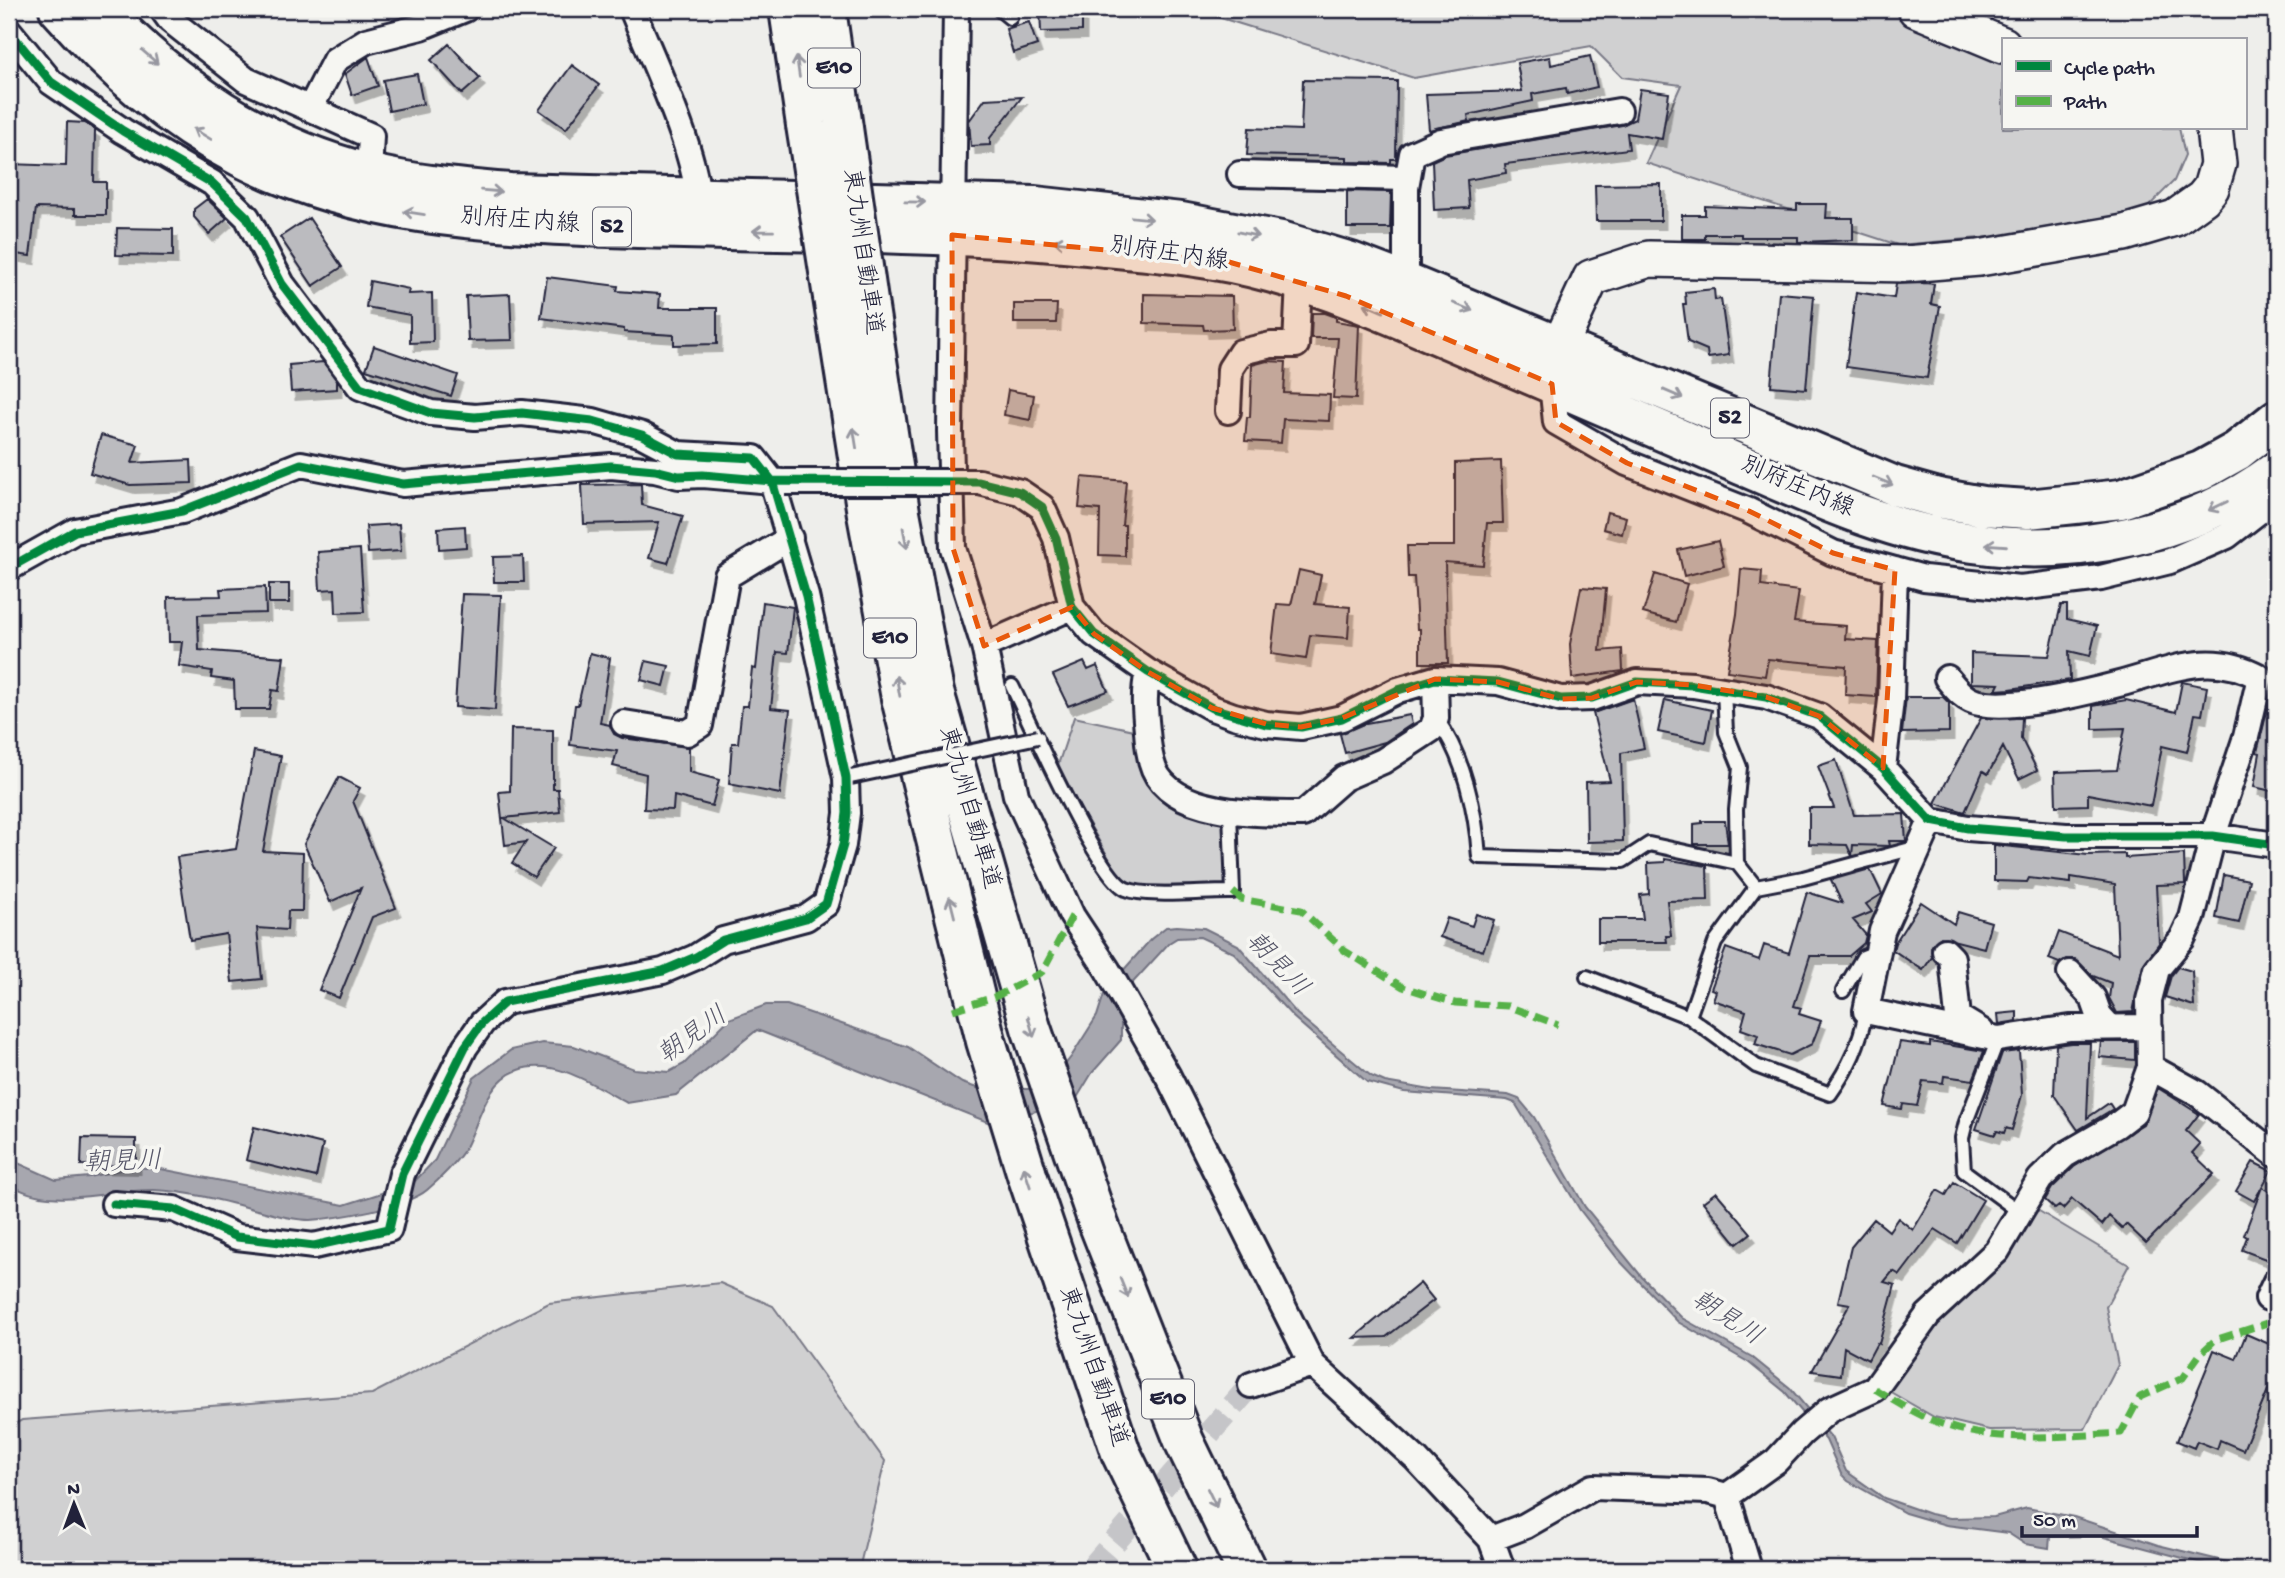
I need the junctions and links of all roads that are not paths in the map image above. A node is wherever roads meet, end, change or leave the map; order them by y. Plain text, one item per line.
1 (59, 9) edge
2 (102, 9) edge
3 (162, 9) edge
4 (465, 9) edge
5 (632, 9) edge
6 (789, 9) edge
7 (826, 9) edge
8 (956, 9) edge
9 (999, 9) edge
10 (1916, 9) edge
11 (1010, 18) dead end
12 (9, 31) edge
13 (2002, 45) edge
14 (311, 107) junction
15 (1619, 111) dead end
16 (2214, 130) edge
17 (369, 174) junction
18 (1240, 174) dead end
19 (1408, 178) junction
20 (697, 214) junction
21 (952, 219) junction
22 (1300, 282) junction
23 (1406, 283) junction
24 (850, 299) junction
25 (1559, 347) junction
26 (1552, 384) junction
27 (1228, 411) dead end
28 (2276, 420) edge
29 (2276, 471) edge
30 (779, 482) junction
31 (2276, 498) edge
32 (790, 538) junction
33 (9, 568) edge
34 (1895, 570) junction
35 (1072, 607) junction
36 (984, 646) junction
37 (1149, 672) junction
38 (1947, 678) dead end
39 (1434, 679) junction
40 (1012, 686) dead end
41 (1724, 690) junction
42 (1436, 718) junction
43 (624, 723) dead end
44 (1038, 737) junction
45 (1883, 768) junction
46 (846, 778) junction
47 (1230, 812) junction
48 (1931, 821) junction
49 (2213, 836) junction
50 (2276, 845) edge
51 (1918, 846) junction
52 (1737, 863) junction
53 (1756, 887) junction
54 (1876, 951) junction
55 (1945, 951) dead end
56 (2070, 973) dead end
57 (1587, 977) dead end
58 (1843, 991) dead end
59 (1866, 1011) junction
60 (1689, 1017) junction
61 (2109, 1026) junction
62 (2150, 1027) junction
63 (1998, 1038) junction
64 (2150, 1067) junction
65 (2276, 1155) edge
66 (114, 1205) dead end
67 (2021, 1213) junction
68 (1312, 1364) junction
69 (1251, 1385) tunnel mouth
70 (1727, 1496) junction
71 (1491, 1539) junction
72 (1177, 1569) edge
73 (1246, 1569) edge
74 (1502, 1569) edge
75 (1749, 1569) edge

20 -> 1 main road, 別府庄内線 / 52
2 -> 17 main road, 別府庄内線 / 52
3 - 14 street
4 - 14 street
5 - 20 street
24 -> 6 main road, 東九州自動車道 / E10, bridge
7 - 24 main road, 東九州自動車道 / E10, bridge
8 - 21 street
9 - 11 lane
10 - 13 street
12 - 30 street
14 - 17 street
15 - 19 street
16 - 25 street
17 -> 20 main road, 別府庄内線 / 52
18 - 19 street
19 - 23 street
20 - 21 main road, 別府庄内線 / 52
22 -> 21 main road, 別府庄内線 / 52
21 -> 23 main road, 別府庄内線 / 52
21 - 36 street
26 -> 22 main road, 別府庄内線 / 52
22 - 27 street
23 -> 25 main road, 別府庄内線 / 52
72 -> 24 main road, 東九州自動車道 / E10
24 -> 73 main road, 東九州自動車道 / E10
25 - 26 street
25 -> 28 main road, 別府庄内線 / 52
29 -> 26 main road, 別府庄内線 / 52
26 - 34 street
30 - 32 street
30 - 33 street
30 - 35 street, bridge
31 - 34 street
32 - 43 street
32 - 46 street
34 - 45 street
35 - 36 street
35 - 37 street
36 - 68 street
37 - 39 street
37 - 47 street
38 - 49 street
39 - 41 street
39 - 42 street
40 - 44 lane
41 - 45 street
41 - 52 lane
42 - 47 street
42 - 52 lane
44 - 46 lane, bridge
44 - 47 lane
45 - 48 street
46 - 66 street
48 - 49 street
48 - 51 street
49 - 50 street
49 - 62 street
51 - 53 lane
51 - 54 street
52 - 53 lane
53 - 60 lane
54 - 58 lane
54 - 59 street
55 - 63 street
56 - 61 street
57 - 60 lane
59 - 60 lane
59 - 63 street
61 - 62 street
61 - 63 street
62 - 64 street
63 - 67 lane
64 - 65 street
64 - 67 street
67 - 70 street
68 - 69 street
68 - 71 street
70 - 71 street
70 - 75 street
71 - 74 street

